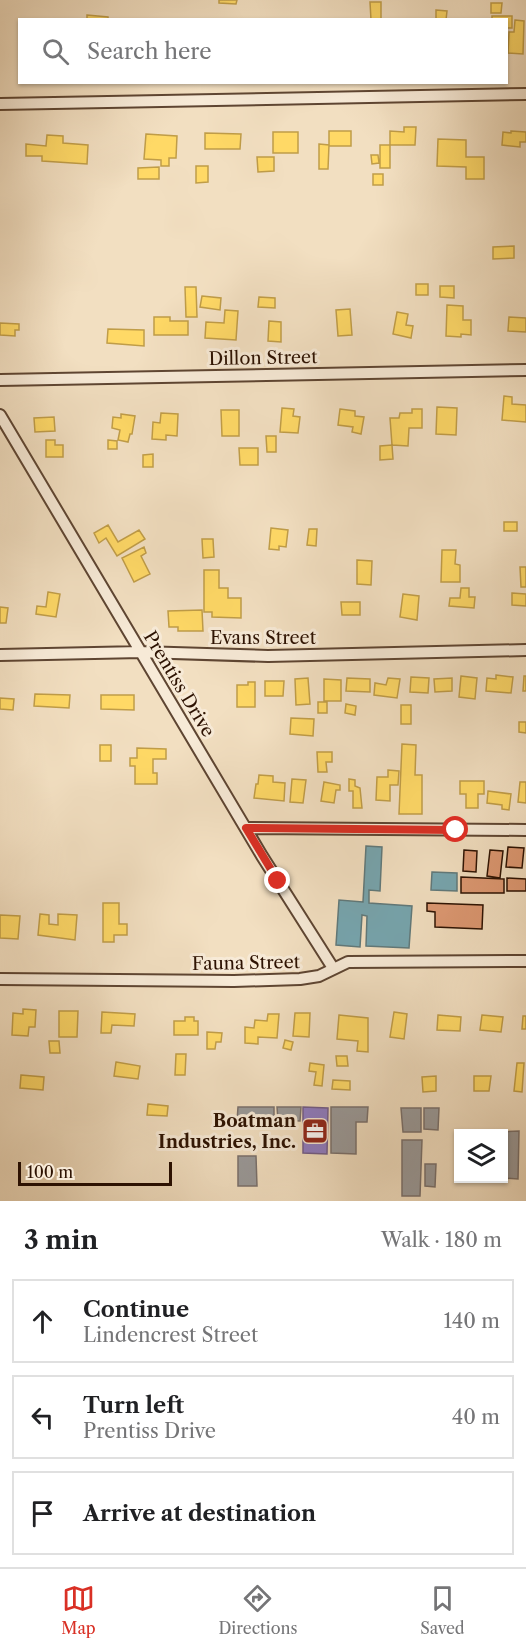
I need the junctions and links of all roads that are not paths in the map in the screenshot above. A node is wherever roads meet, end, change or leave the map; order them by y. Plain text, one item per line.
1 (526, 94) edge
2 (0, 104) edge
3 (526, 370) edge
4 (0, 380) edge
5 (0, 415) edge
6 (526, 650) edge
7 (141, 652) junction
8 (0, 655) edge
9 (246, 828) junction
10 (526, 830) edge
11 (526, 961) edge
12 (333, 968) junction
13 (0, 979) edge

1 - 2 street
3 - 4 street, Dillon Street
5 - 7 street, Prentiss Drive
6 - 7 street, Evans Street
7 - 8 street, Evans Street
7 - 9 street, Prentiss Drive
9 - 10 street
9 - 12 street, Prentiss Drive
11 - 12 street, Fauna Street
12 - 13 street, Fauna Street

